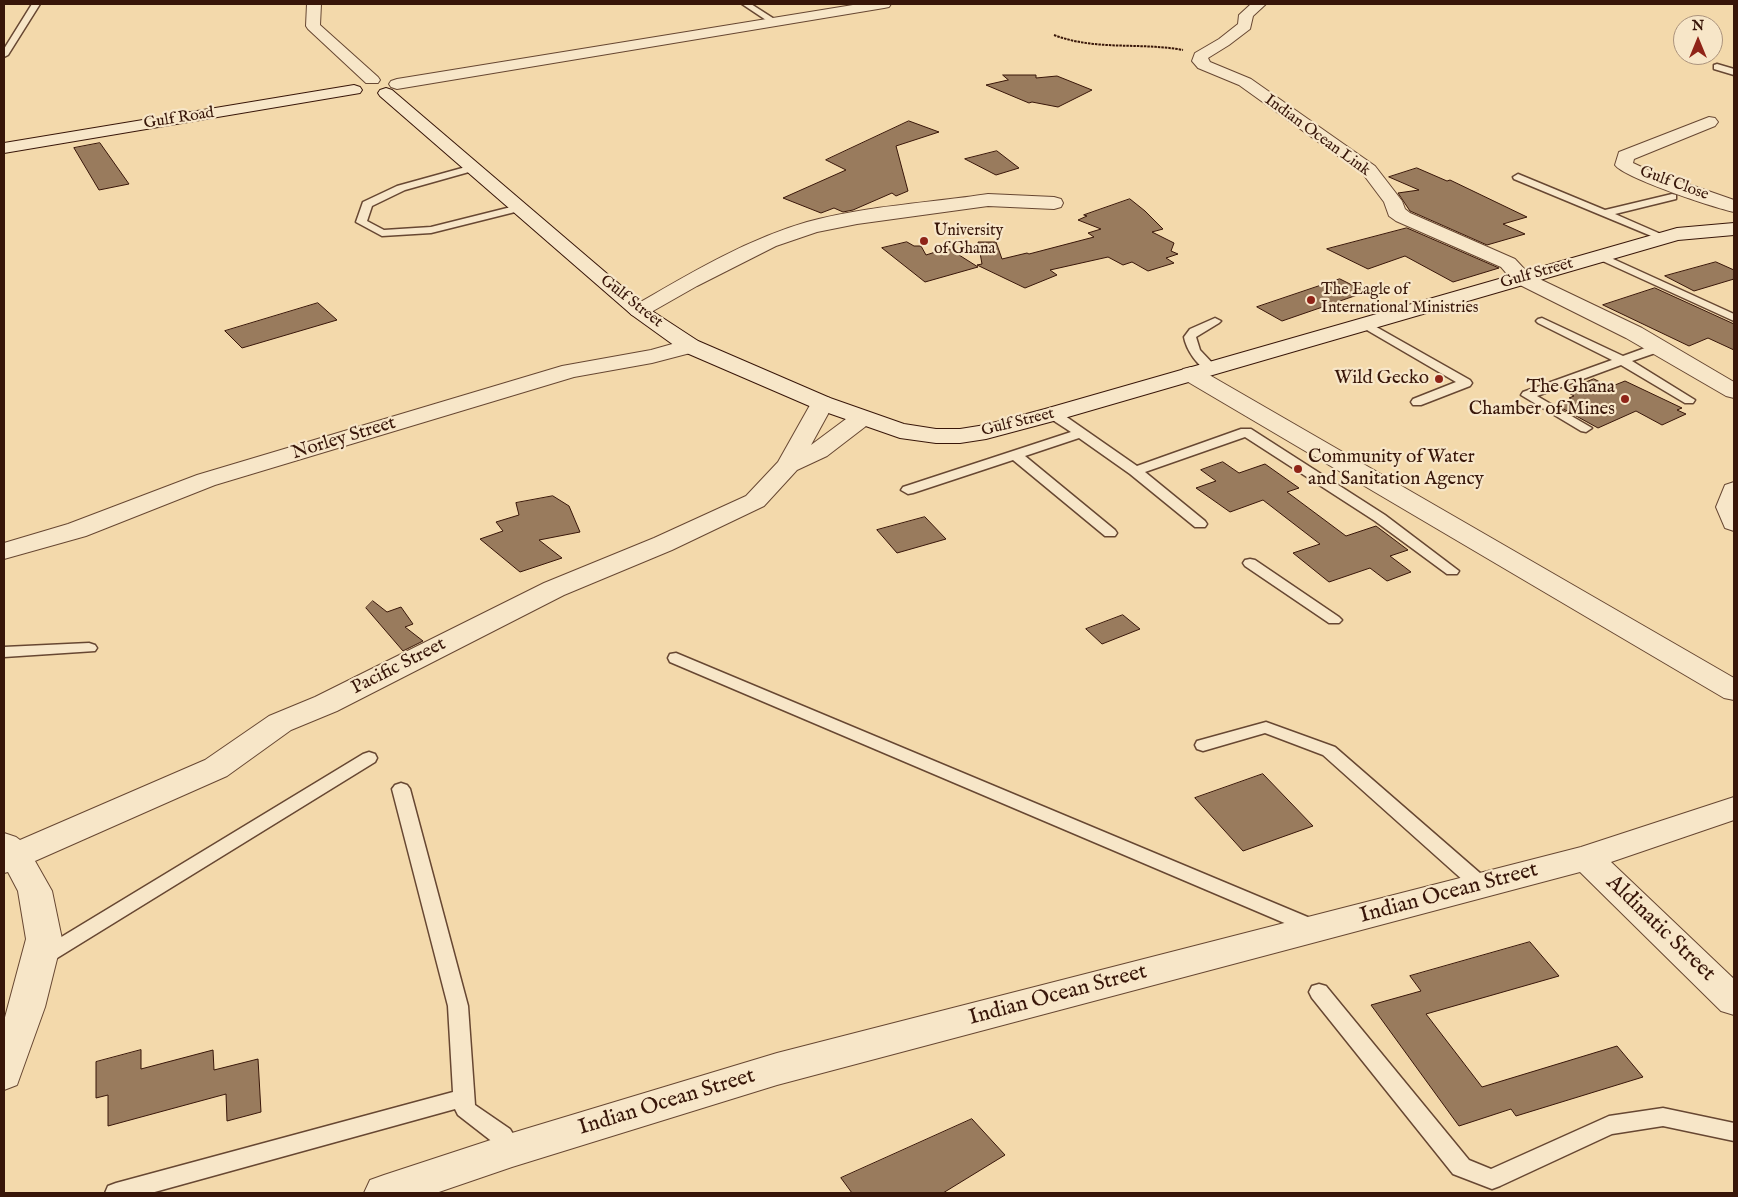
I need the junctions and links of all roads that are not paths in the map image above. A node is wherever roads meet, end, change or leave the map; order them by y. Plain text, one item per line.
1 (36, 4) edge
2 (314, 4) edge
3 (746, 4) edge
4 (884, 4) edge
5 (1259, 4) edge
6 (775, 22) junction
7 (4, 55) edge
8 (1717, 67) dead end
9 (1734, 72) edge
10 (385, 86) junction
11 (1709, 122) dead end
12 (4, 148) edge
13 (473, 168) junction
14 (1518, 177) dead end
15 (1672, 197) dead end
16 (1054, 203) dead end
17 (1734, 206) edge
18 (519, 208) junction
19 (1604, 213) junction
20 (1734, 229) edge
21 (1665, 238) junction
22 (1600, 256) junction
23 (1521, 278) junction
24 (639, 311) junction
25 (1734, 318) edge
26 (1215, 321) dead end
27 (1542, 321) dead end
28 (1364, 324) junction
29 (690, 346) junction
30 (1660, 348) junction
31 (1622, 361) junction
32 (1201, 371) junction
33 (1734, 390) edge
34 (1689, 400) dead end
35 (1417, 402) dead end
36 (822, 403) junction
37 (1053, 414) junction
38 (862, 418) junction
39 (1586, 428) dead end
40 (1081, 433) junction
41 (1016, 455) junction
42 (788, 465) junction
43 (1135, 471) junction
44 (908, 490) dead end
45 (1734, 490) edge
46 (1734, 523) edge
47 (1200, 524) dead end
48 (1110, 533) dead end
49 (4, 550) edge
50 (1250, 563) dead end
51 (1452, 570) dead end
52 (1334, 620) dead end
53 (89, 648) dead end
54 (4, 652) edge
55 (676, 658) dead end
56 (1734, 691) edge
57 (1203, 745) dead end
58 (369, 758) dead end
59 (401, 789) dead end
60 (1734, 808) edge
61 (8, 854) edge
62 (1586, 858) junction
63 (1481, 885) junction
64 (1316, 928) junction
65 (39, 960) junction
66 (1319, 992) dead end
67 (1734, 1001) edge
68 (4, 1074) edge
69 (463, 1098) junction
70 (1734, 1132) edge
71 (512, 1150) junction
72 (116, 1193) edge
73 (384, 1193) edge

1 - 7 lane
2 - 10 street, Gulf Street
3 - 6 lane
4 - 6 street, Gulf Road
5 - 23 street, Indian Ocean Link
6 - 10 street, Gulf Road
8 - 9 lane
10 - 12 street, Gulf Road
10 - 13 street, Gulf Street
11 - 17 street, Gulf Close
13 - 18 street, Gulf Street
13 - 18 lane
14 - 19 lane
15 - 19 lane
16 - 24 street
18 - 24 street, Gulf Street
19 - 21 lane
20 - 21 street, Gulf Street
21 - 22 street, Gulf Street
22 - 23 street, Gulf Street
22 - 25 lane
23 - 28 street, Gulf Street
23 - 30 street, Indian Ocean Link
24 - 29 street, Gulf Street
26 - 32 lane
27 - 31 lane
28 - 32 street, Gulf Street
28 - 35 lane
29 - 36 street, Gulf Street
29 - 49 street, Norley Street
30 - 31 lane
30 - 33 street, Indian Ocean Link
31 - 34 lane
31 - 39 lane
32 - 37 street, Gulf Street
32 - 56 street
36 - 38 street, Gulf Street
36 - 42 street, Pacific Street
37 - 38 street, Gulf Street
37 - 40 lane
38 - 42 street, Pacific Street
40 - 41 lane
40 - 43 lane
41 - 44 lane
41 - 48 lane
42 - 61 street, Pacific Street
43 - 47 lane
43 - 51 lane
45 - 46 street
50 - 52 lane
53 - 54 lane
55 - 64 lane
57 - 63 lane
58 - 65 lane
59 - 69 lane
60 - 62 street, Indian Ocean Street
61 - 65 street
62 - 63 street, Indian Ocean Street
62 - 67 street, Aldinatic Street
63 - 64 street, Indian Ocean Street
64 - 71 street, Indian Ocean Street
65 - 68 street
66 - 70 lane
69 - 71 lane
69 - 72 lane
71 - 73 street, Indian Ocean Street

